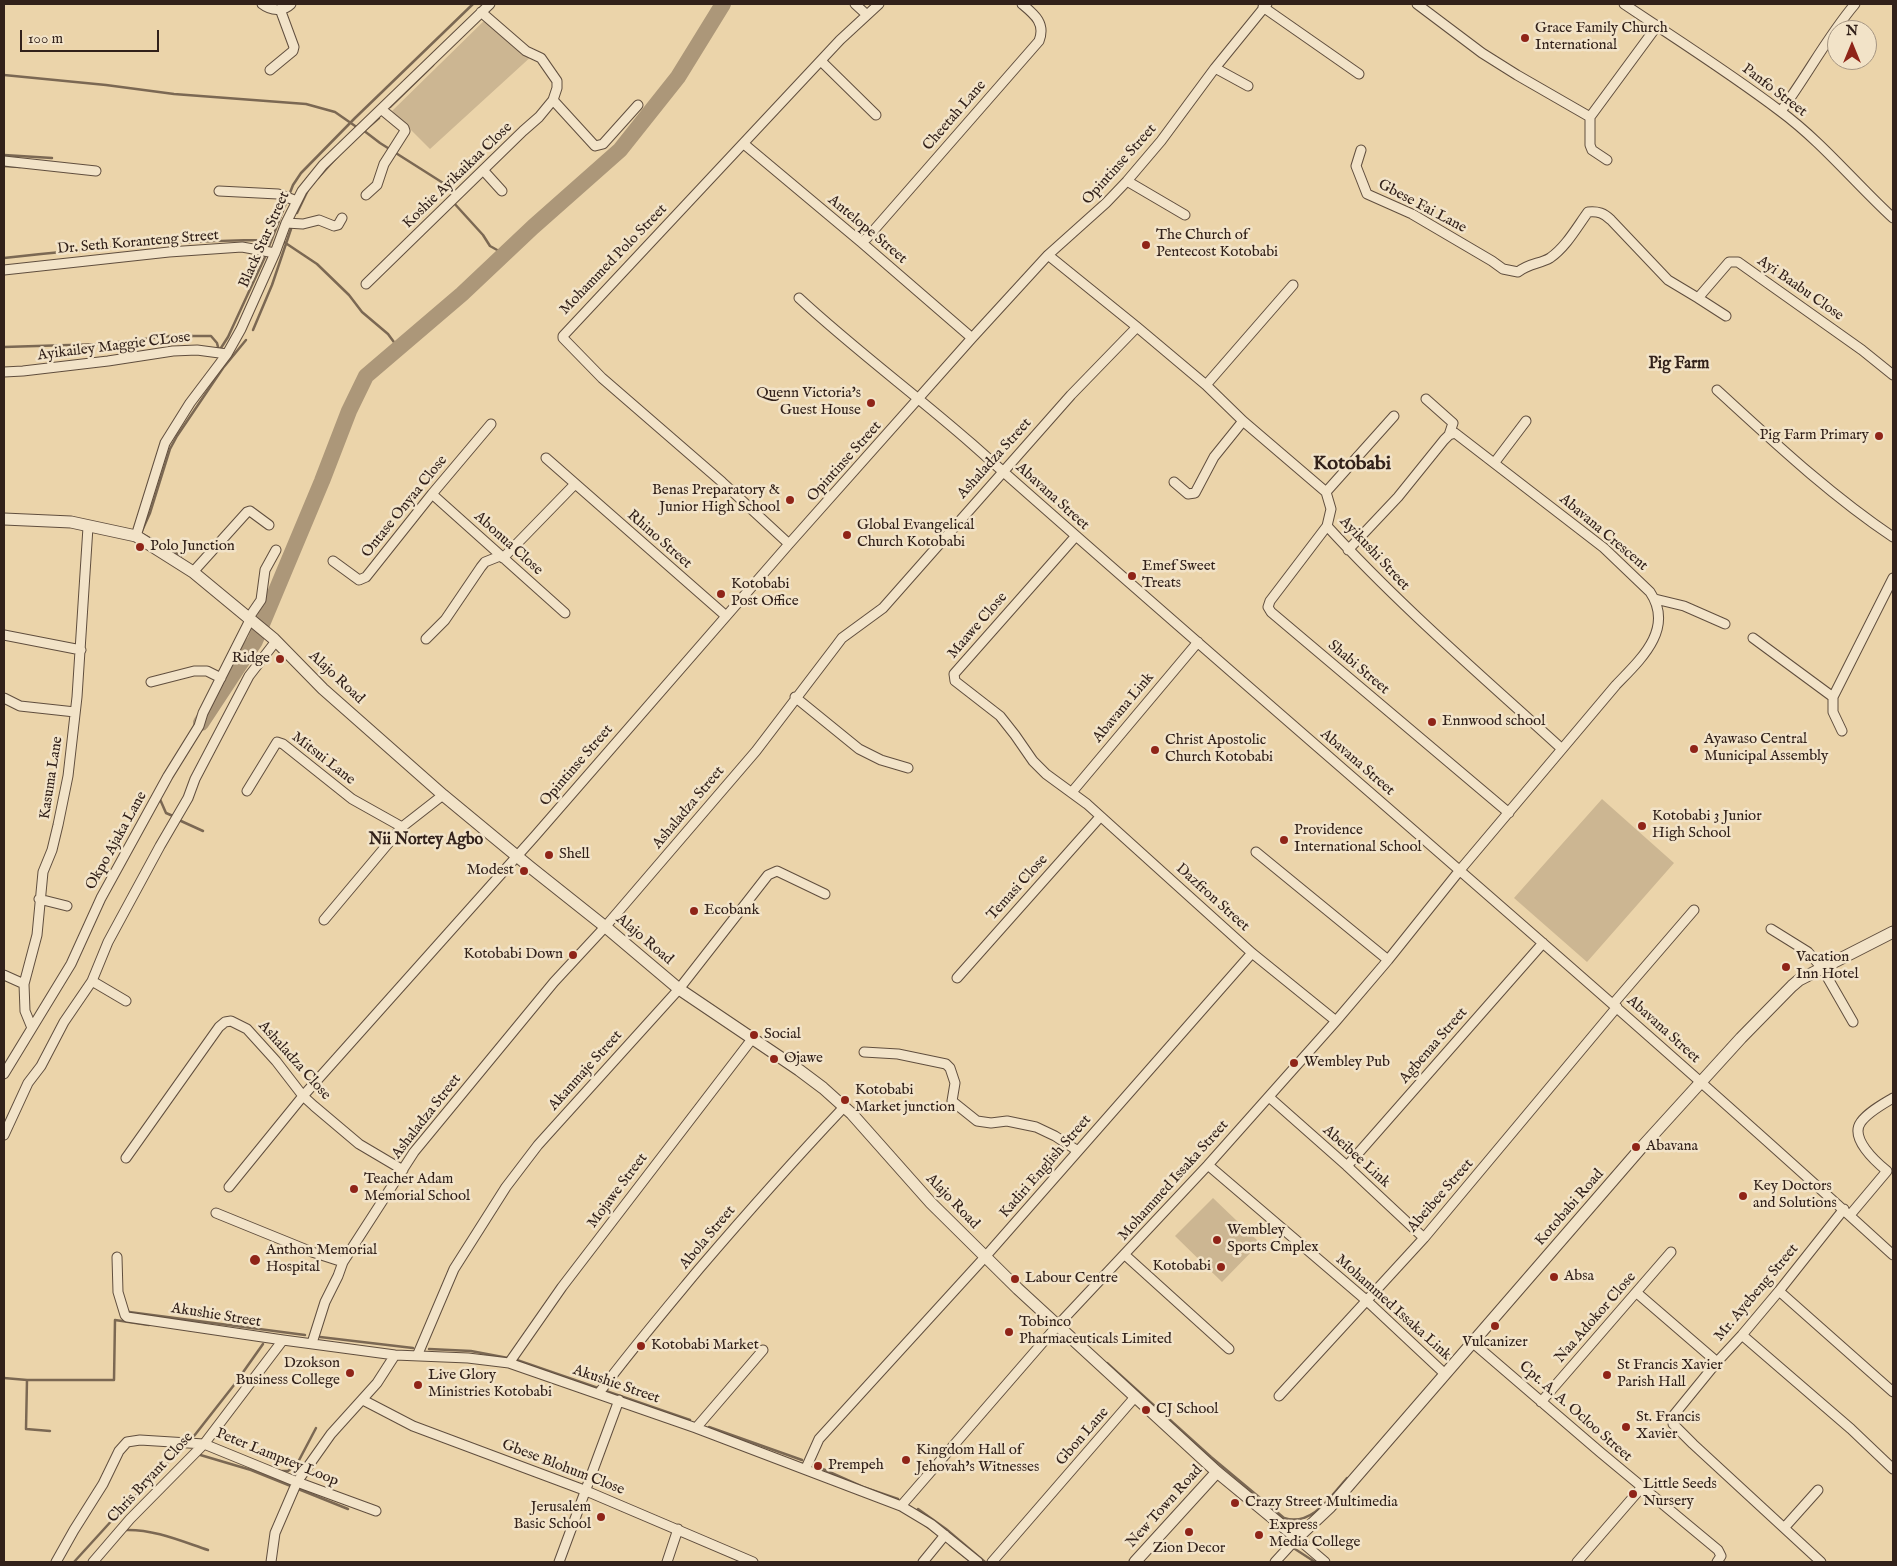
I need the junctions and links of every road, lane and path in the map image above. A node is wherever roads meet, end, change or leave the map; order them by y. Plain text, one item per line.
1 (262, 4) edge
2 (291, 4) edge
3 (490, 4) edge
4 (855, 4) edge
5 (879, 4) edge
6 (1022, 4) edge
7 (1417, 4) edge
8 (1624, 4) edge
9 (1855, 4) edge
10 (1265, 5) edge
11 (280, 10) junction
12 (481, 12) junction
13 (867, 15) junction
14 (1657, 26) junction
15 (821, 61) junction
16 (1215, 68) junction
17 (270, 70) dead end
18 (1359, 74) dead end
19 (1248, 86) dead end
20 (553, 100) junction
21 (638, 105) dead end
22 (381, 109) junction
23 (1781, 111) junction
24 (876, 115) dead end
25 (1590, 117) junction
26 (744, 144) junction
27 (1361, 150) dead end
28 (1607, 160) dead end
29 (4, 161) edge
30 (483, 170) junction
31 (96, 171) dead end
32 (1127, 181) junction
33 (219, 191) dead end
34 (502, 191) dead end
35 (366, 195) dead end
36 (297, 201) junction
37 (1185, 215) dead end
38 (342, 218) dead end
39 (1893, 218) edge
40 (286, 223) junction
41 (861, 242) junction
42 (275, 253) junction
43 (1048, 256) junction
44 (4, 270) edge
45 (366, 284) dead end
46 (1293, 285) dead end
47 (799, 298) dead end
48 (1698, 298) junction
49 (1726, 316) dead end
50 (1137, 327) junction
51 (972, 338) junction
52 (227, 354) junction
53 (4, 372) edge
54 (1893, 375) edge
55 (1206, 385) junction
56 (1717, 390) dead end
57 (919, 398) junction
58 (1426, 399) dead end
59 (1394, 416) dead end
60 (1243, 421) junction
61 (1526, 421) dead end
62 (492, 424) dead end
63 (1449, 435) junction
64 (546, 458) dead end
65 (1494, 462) junction
66 (1002, 471) junction
67 (1174, 482) dead end
68 (575, 484) junction
69 (1326, 492) junction
70 (432, 494) junction
71 (4, 519) edge
72 (269, 525) dead end
73 (88, 526) junction
74 (1327, 526) junction
75 (136, 536) junction
76 (1075, 537) junction
77 (1893, 537) edge
78 (789, 544) junction
79 (276, 550) dead end
80 (1348, 550) junction
81 (501, 557) junction
82 (333, 561) dead end
83 (193, 572) junction
84 (1893, 578) edge
85 (1655, 599) junction
86 (565, 614) dead end
87 (726, 616) junction
88 (250, 620) junction
89 (1725, 624) dead end
90 (4, 635) edge
91 (1753, 638) dead end
92 (426, 639) dead end
93 (275, 640) junction
94 (1198, 642) junction
95 (81, 650) junction
96 (221, 678) junction
97 (151, 682) dead end
98 (795, 697) junction
99 (1833, 697) junction
100 (4, 698) edge
101 (75, 712) junction
102 (1842, 731) dead end
103 (1562, 749) junction
104 (908, 768) dead end
105 (247, 791) dead end
106 (1072, 792) junction
107 (443, 796) junction
108 (1509, 813) junction
109 (1100, 817) junction
110 (402, 827) junction
111 (1256, 852) dead end
112 (516, 856) junction
113 (1460, 870) junction
114 (825, 894) dead end
115 (39, 899) junction
116 (67, 906) dead end
117 (1694, 910) dead end
118 (324, 920) dead end
119 (605, 927) junction
120 (1771, 929) dead end
121 (1893, 932) edge
122 (1543, 943) junction
123 (1252, 953) junction
124 (1388, 960) junction
125 (1822, 968) junction
126 (4, 975) edge
127 (957, 978) dead end
128 (92, 981) junction
129 (24, 984) junction
130 (680, 989) junction
131 (126, 1001) dead end
132 (1615, 1005) junction
133 (1336, 1021) junction
134 (1853, 1022) dead end
135 (32, 1028) junction
136 (752, 1039) junction
137 (864, 1052) dead end
138 (4, 1074) edge
139 (1701, 1083) junction
140 (303, 1096) junction
141 (1269, 1097) junction
142 (1893, 1098) edge
143 (844, 1107) junction
144 (4, 1135) edge
145 (1078, 1151) junction
146 (126, 1158) dead end
147 (1208, 1165) junction
148 (1347, 1166) junction
149 (1890, 1169) edge
150 (403, 1170) junction
151 (229, 1187) dead end
152 (1847, 1212) junction
153 (216, 1213) dead end
154 (1424, 1238) junction
155 (1671, 1252) dead end
156 (1125, 1255) junction
157 (1893, 1255) edge
158 (117, 1257) dead end
159 (985, 1257) junction
160 (343, 1262) junction
161 (1779, 1291) junction
162 (1636, 1293) junction
163 (1366, 1300) junction
164 (1057, 1326) junction
165 (1742, 1335) junction
166 (283, 1340) junction
167 (1472, 1342) junction
168 (312, 1343) junction
169 (1229, 1349) dead end
170 (763, 1350) dead end
171 (395, 1355) junction
172 (417, 1356) junction
173 (1717, 1362) junction
174 (509, 1363) junction
175 (1446, 1374) junction
176 (1893, 1392) edge
177 (599, 1393) junction
178 (1279, 1396) dead end
179 (1135, 1397) junction
180 (362, 1400) junction
181 (619, 1400) junction
182 (1542, 1402) junction
183 (696, 1428) junction
184 (204, 1444) junction
185 (806, 1468) junction
186 (1893, 1469) edge
187 (1217, 1472) junction
188 (297, 1482) junction
189 (1642, 1487) junction
190 (584, 1490) junction
191 (1818, 1490) dead end
192 (901, 1506) junction
193 (376, 1511) dead end
194 (1784, 1528) junction
195 (678, 1529) junction
196 (945, 1535) junction
197 (1297, 1538) junction
198 (56, 1562) edge
199 (93, 1562) edge
200 (271, 1562) edge
201 (559, 1562) edge
202 (667, 1562) edge
203 (753, 1562) edge
204 (923, 1562) edge
205 (978, 1562) edge
206 (992, 1562) edge
207 (1135, 1562) edge
208 (1275, 1562) edge
209 (1325, 1562) edge
210 (1577, 1562) edge
211 (1717, 1562) edge
212 (1822, 1562) edge

1 - 11 street
2 - 11 street
3 - 12 street, Black Star Street
4 - 13 street
5 - 13 street, Mohammed Polo Street
6 - 41 street, Cheetah Lane
7 - 25 street
8 - 14 street, Panfo Street
9 - 23 street
10 - 16 street, Opintinse Street
10 - 18 street
11 - 17 street
12 - 20 street, Koshie Ayikaikaa Close
12 - 22 street, Black Star Street
13 - 15 street, Mohammed Polo Street
14 - 23 street, Panfo Street
14 - 25 street
15 - 24 street
15 - 26 street, Mohammed Polo Street
16 - 19 street
16 - 32 street, Opintinse Street
20 - 21 street
20 - 30 street, Koshie Ayikaikaa Close
22 - 35 street
22 - 36 street, Black Star Street
23 - 39 street, Panfo Street
25 - 28 street
26 - 41 street, Antelope Street
26 - 78 street, Mohammed Polo Street
27 - 48 street, Gbese Fai Lane
29 - 31 street
30 - 34 street
30 - 45 street, Koshie Ayikaikaa Close
32 - 37 street
32 - 43 street, Opintinse Street
33 - 36 street
36 - 40 street, Black Star Street
38 - 40 street
40 - 42 street, Black Star Street
41 - 51 street, Antelope Street
42 - 44 street, Dr. Seth Koranteng Street
42 - 52 street, Black Star Street
43 - 50 street
43 - 51 street, Opintinse Street
46 - 55 street
47 - 57 street, Abavana Street
48 - 49 street
48 - 54 street, Ayi Baabu Close
50 - 55 street
50 - 66 street, Ashaladza Street
51 - 57 street, Opintinse Street
52 - 53 street, Ayikailey Maggie CLose
52 - 75 street, Black Star Street
55 - 60 street
56 - 77 street
57 - 66 street, Abavana Street
57 - 78 street, Opintinse Street
58 - 63 street
59 - 69 street
60 - 67 street
60 - 69 street
61 - 65 street
62 - 70 street, Ontase Onyaa Close
63 - 65 street, Abavana Crescent
63 - 80 street
64 - 68 street, Rhino Street
65 - 85 street, Abavana Crescent
66 - 76 street, Abavana Street
66 - 98 street, Ashaladza Street
68 - 81 street
68 - 87 street, Rhino Street
69 - 74 street, Ayikushi Street
70 - 81 street, Abonua Close
70 - 82 street, Ontase Onyaa Close
71 - 73 street, Alajo Road
72 - 83 street
73 - 75 street, Alajo Road
73 - 95 street, Kasuma Lane
74 - 80 street, Ayikushi Street
74 - 108 street, Shabi Street
75 - 83 street, Alajo Road
76 - 94 street, Abavana Street
76 - 106 street, Maawe Close
78 - 87 street, Opintinse Street
79 - 88 street, Okpo Ajaka Lane
80 - 103 street, Ayikushi Street
81 - 86 street, Abonua Close
81 - 92 street
83 - 88 street, Alajo Road
84 - 99 street
85 - 89 street
85 - 103 street
87 - 112 street, Opintinse Street
88 - 93 street, Alajo Road
88 - 96 street, Okpo Ajaka Lane
90 - 95 street
91 - 99 street
93 - 107 street, Alajo Road
93 - 128 street
94 - 106 street, Abavana Link
94 - 113 street, Abavana Street
95 - 101 street, Kasuma Lane
96 - 97 street
96 - 135 street, Okpo Ajaka Lane
98 - 104 street
98 - 119 street, Ashaladza Street
99 - 102 street
100 - 101 street
101 - 115 street, Kasuma Lane
103 - 108 street
105 - 110 street, Mitsui Lane
106 - 109 street, Dazfron Street
107 - 110 street
107 - 112 street, Alajo Road
108 - 113 street
109 - 123 street, Dazfron Street
109 - 127 street, Temasi Close
110 - 118 street
111 - 124 street
112 - 119 street, Alajo Road
112 - 140 street, Opintinse Street
113 - 122 street, Abavana Street
113 - 124 street, Mohammed Issaka Street
114 - 130 street, Akanmaje Street
115 - 116 street
115 - 129 street, Kasuma Lane
117 - 132 street, Abeibee Street
119 - 130 street, Alajo Road
119 - 150 street, Ashaladza Street
120 - 125 street
121 - 125 street, Kotobabi Road
122 - 132 street, Abavana Street
122 - 148 street, Agbenaa Street
123 - 133 street, Dazfron Street
123 - 145 street, Kadiri English Street
124 - 133 street, Mohammed Issaka Street
125 - 134 street
125 - 139 street, Kotobabi Road
126 - 129 street
128 - 131 street
128 - 144 street
129 - 135 street, Kasuma Lane
130 - 136 street, Alajo Road
130 - 172 street, Akanmaje Street
132 - 139 street, Abavana Street
132 - 154 street, Abeibee Street
133 - 141 street, Mohammed Issaka Street
135 - 138 street, Okpo Ajaka Lane
136 - 143 street, Alajo Road
136 - 174 street, Mojawe Street
137 - 145 street
139 - 152 street, Abavana Street
139 - 167 street, Kotobabi Road
140 - 146 street, Ashaladza Close
140 - 150 street, Ashaladza Close
140 - 151 street, Opintinse Street
141 - 147 street, Mohammed Issaka Street
141 - 148 street, Abeibee Link
142 - 149 street
143 - 159 street, Alajo Road
143 - 177 street, Abola Street
145 - 159 street, Kadiri English Street
147 - 156 street, Mohammed Issaka Street
147 - 163 street, Mohammed Issaka Link
148 - 154 street, Abeibee Link
149 - 152 street, Mr. Ayebeng Street
150 - 160 street, Ashaladza Street
152 - 157 street, Abavana Street
152 - 161 street, Mr. Ayebeng Street
153 - 160 street
154 - 163 street, Abeibee Street
155 - 162 street, Naa Adokor Close
156 - 164 street, Mohammed Issaka Street
156 - 169 street
158 - 166 street, Akushie Street
159 - 164 street, Alajo Road
159 - 185 street, Kadiri English Street
160 - 168 street, Ashaladza Street
161 - 165 street, Mr. Ayebeng Street
161 - 176 street
162 - 173 street
162 - 182 street, Naa Adokor Close
163 - 175 street, Mohammed Issaka Link
163 - 178 street, Abeibee Street
164 - 179 street, Alajo Road
164 - 192 street, Mohammed Issaka Street
165 - 173 street, Mr. Ayebeng Street
165 - 186 street
166 - 168 street, Akushie Street
166 - 184 street, Chris Bryant Close
167 - 175 street, Kotobabi Road
167 - 182 street, Cpt. A. A. Ocloo Street
168 - 171 street, Akushie Street
170 - 183 street
171 - 172 street, Akushie Street
171 - 180 street
172 - 174 street, Akushie Street
173 - 194 street, Mr. Ayebeng Street
174 - 177 street, Akushie Street
175 - 197 street, Kotobabi Road
177 - 181 street, Akushie Street
179 - 187 street, Alajo Road
179 - 206 street, Gbon Lane
180 - 188 street
180 - 190 street, Gbese Blohum Close
181 - 183 street, Akushie Street
181 - 190 street
182 - 189 street, Cpt. A. A. Ocloo Street
183 - 185 street, Akushie Street
184 - 188 street, Peter Lamptey Loop
184 - 198 street, Peter Lamptey Loop
184 - 199 street, Chris Bryant Close
185 - 192 street, Akushie Street
187 - 197 street, Alajo Road
187 - 207 street, New Town Road
188 - 193 street, Peter Lamptey Loop
188 - 200 street
189 - 210 street
189 - 211 street, Cpt. A. A. Ocloo Street
190 - 195 street, Gbese Blohum Close
190 - 201 street
191 - 194 street
192 - 196 street, Akushie Street
194 - 212 street, Mr. Ayebeng Street
195 - 202 street
195 - 203 street, Gbese Blohum Close
196 - 204 street
196 - 205 street, Akushie Street
197 - 208 street
197 - 209 street

